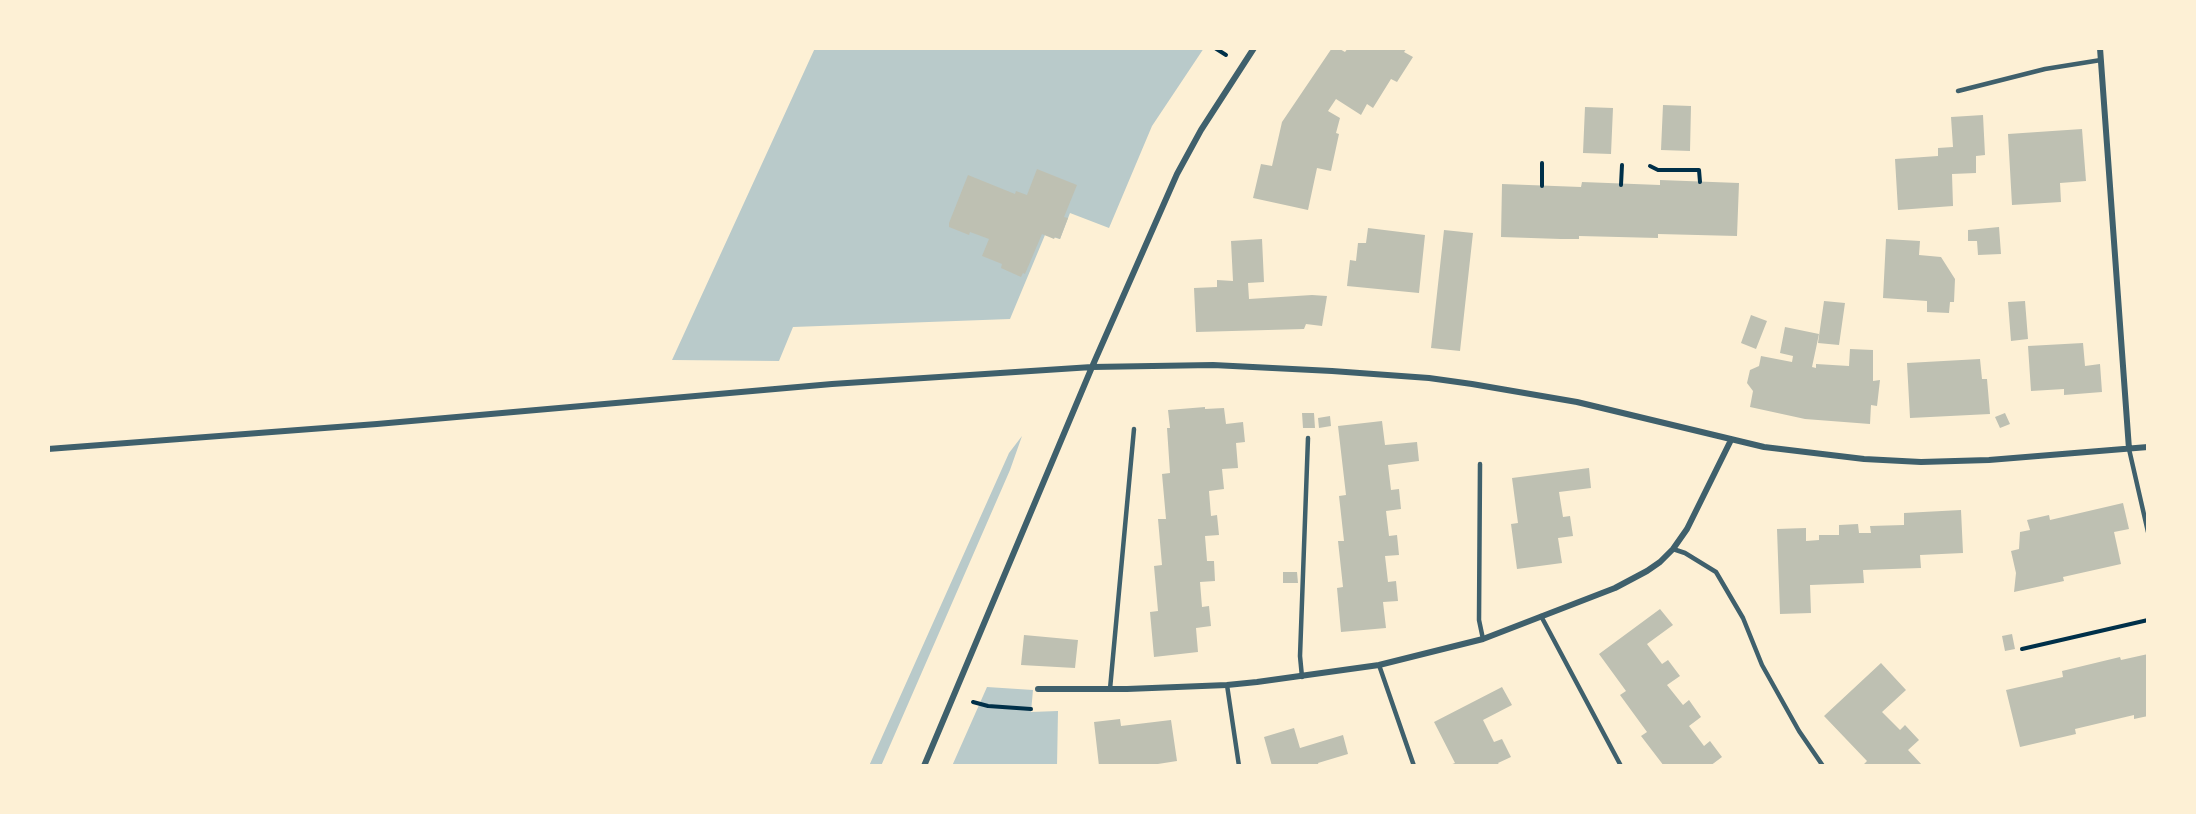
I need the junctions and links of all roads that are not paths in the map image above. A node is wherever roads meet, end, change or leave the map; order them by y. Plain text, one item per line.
1 (1254, 48) edge
2 (2100, 48) edge
3 (2101, 60) junction
4 (1958, 91) dead end
5 (1092, 367) junction
6 (1134, 429) dead end
7 (1308, 438) dead end
8 (1731, 440) junction
9 (2148, 447) edge
10 (48, 449) edge
11 (2129, 449) junction
12 (1480, 464) dead end
13 (2148, 532) edge
14 (1673, 549) junction
15 (1541, 616) junction
16 (1483, 639) junction
17 (1379, 665) junction
18 (1302, 677) junction
19 (1227, 686) junction
20 (1038, 689) dead end
21 (1110, 689) junction
22 (924, 766) edge
23 (1239, 766) edge
24 (1414, 766) edge
25 (1621, 766) edge
26 (1823, 766) edge

1 - 5 street
2 - 3 street
3 - 4 lane
3 - 11 street
5 - 8 street
5 - 10 street
5 - 22 street
6 - 21 lane
7 - 18 lane
8 - 11 street
8 - 14 street
9 - 11 street
11 - 13 lane
12 - 16 lane
14 - 15 street
14 - 26 lane
15 - 16 street
15 - 25 lane
16 - 17 street
17 - 18 street
17 - 24 lane
18 - 19 street
19 - 21 street
19 - 23 lane
20 - 21 street

